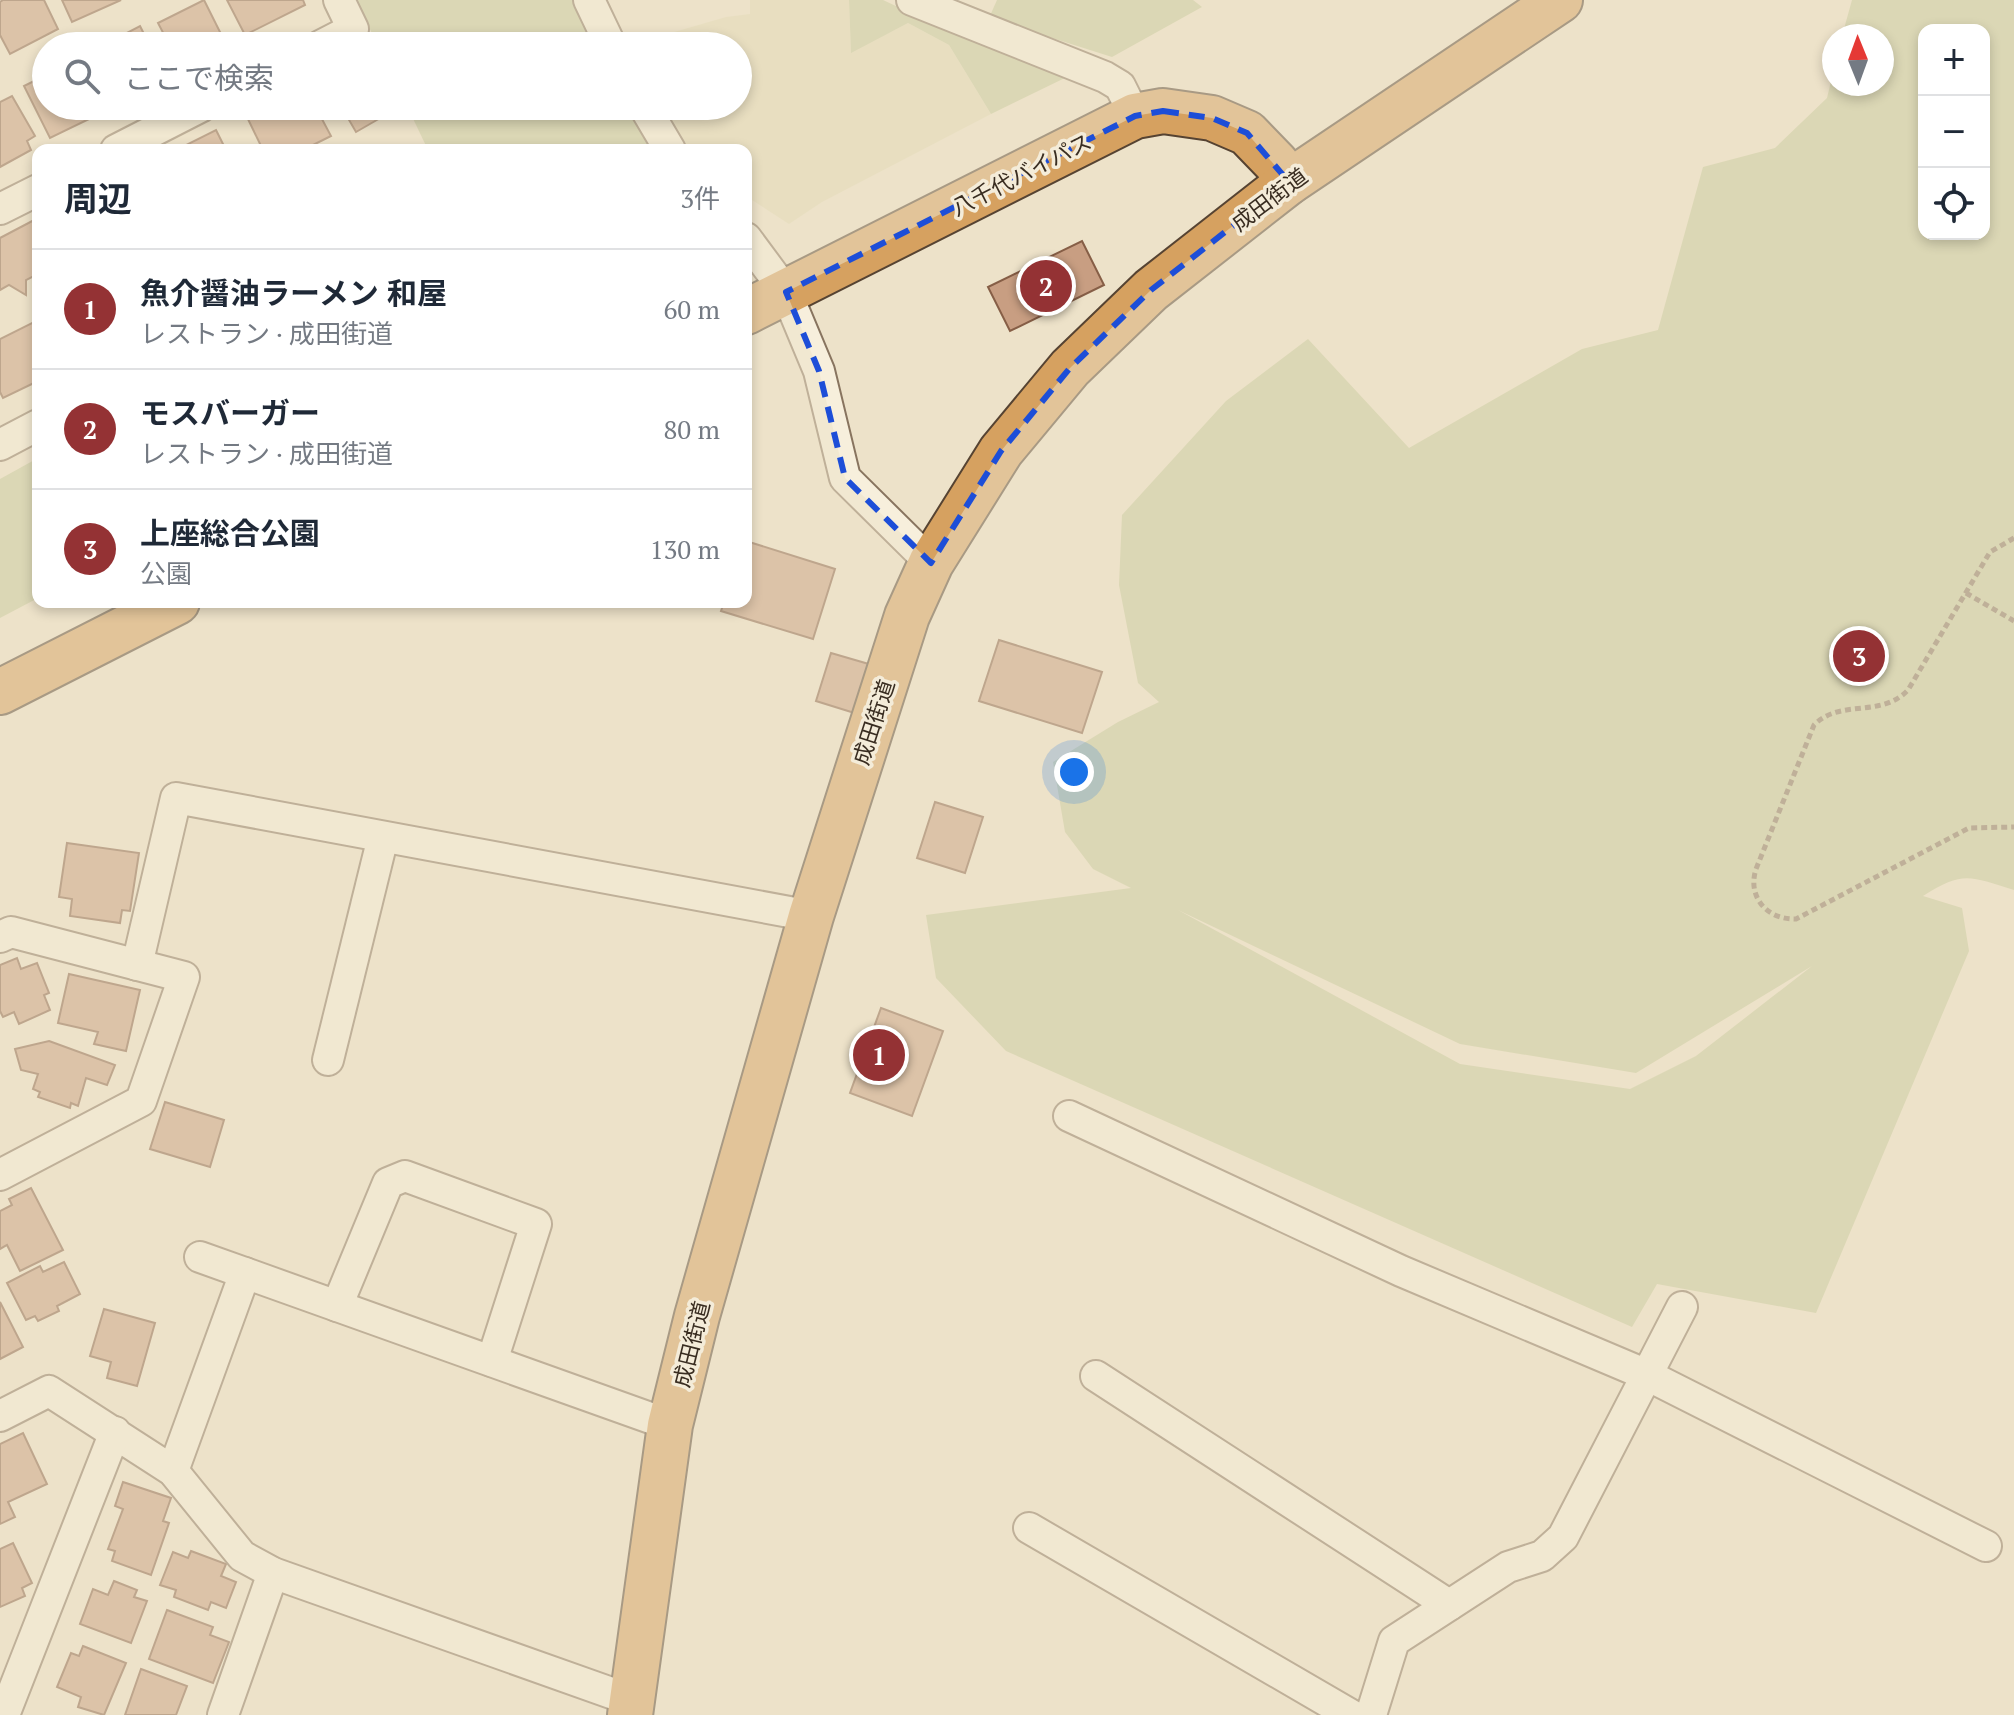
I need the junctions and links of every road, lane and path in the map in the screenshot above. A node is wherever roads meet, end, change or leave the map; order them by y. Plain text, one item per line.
1 (339, 0) edge
2 (589, 0) edge
3 (912, 0) edge
4 (1560, 0) edge
5 (347, 32) edge
6 (604, 32) edge
7 (1135, 116) junction
8 (175, 120) edge
9 (652, 120) edge
10 (128, 144) edge
11 (666, 144) edge
12 (1289, 182) junction
13 (32, 193) edge
14 (0, 209) edge
15 (752, 246) edge
16 (786, 292) junction
17 (752, 309) edge
18 (32, 428) edge
19 (0, 445) edge
20 (2014, 538) edge
21 (931, 563) junction
22 (1966, 593) junction
23 (165, 608) edge
24 (2014, 621) edge
25 (0, 692) edge
26 (2014, 827) edge
27 (383, 837) junction
28 (811, 916) junction
29 (0, 937) edge
30 (137, 965) junction
31 (328, 1060) dead end
32 (1069, 1116) dead end
33 (0, 1175) edge
34 (200, 1257) dead end
35 (245, 1273) junction
36 (337, 1306) junction
37 (1682, 1307) dead end
38 (492, 1361) junction
39 (1647, 1375) junction
40 (1096, 1376) dead end
41 (0, 1416) edge
42 (670, 1425) junction
43 (115, 1432) junction
44 (173, 1471) junction
45 (1029, 1528) dead end
46 (1986, 1546) dead end
47 (273, 1573) junction
48 (1449, 1605) junction
49 (34, 1638) junction
50 (0, 1655) edge
51 (630, 1707) edge
52 (4, 1715) edge
53 (223, 1715) edge
54 (1351, 1715) edge
55 (1371, 1715) edge

1 - 5 street
2 - 6 street
3 - 7 street
4 - 12 highway, 成田街道
7 - 12 highway, 八千代バイパス
7 - 16 highway, 八千代バイパス
8 - 10 street
9 - 11 street
12 - 21 highway, 成田街道
13 - 14 street
15 - 16 street
16 - 17 highway, 八千代バイパス
16 - 21 street
18 - 19 street
20 - 22 path
21 - 28 highway, 成田街道
22 - 24 path
22 - 26 path
23 - 25 highway
27 - 28 street
27 - 30 street
27 - 31 street
28 - 42 highway, 成田街道
29 - 30 street
30 - 33 street
32 - 39 street
34 - 35 street
35 - 36 street
35 - 44 street
36 - 38 street
36 - 38 street
37 - 39 street
38 - 42 street
39 - 46 street
39 - 48 street
40 - 48 street
41 - 43 street
42 - 51 highway, 成田街道
43 - 44 street
43 - 49 street
44 - 47 street
45 - 54 street
47 - 51 street
47 - 53 street
48 - 55 street
49 - 50 street
49 - 52 street

